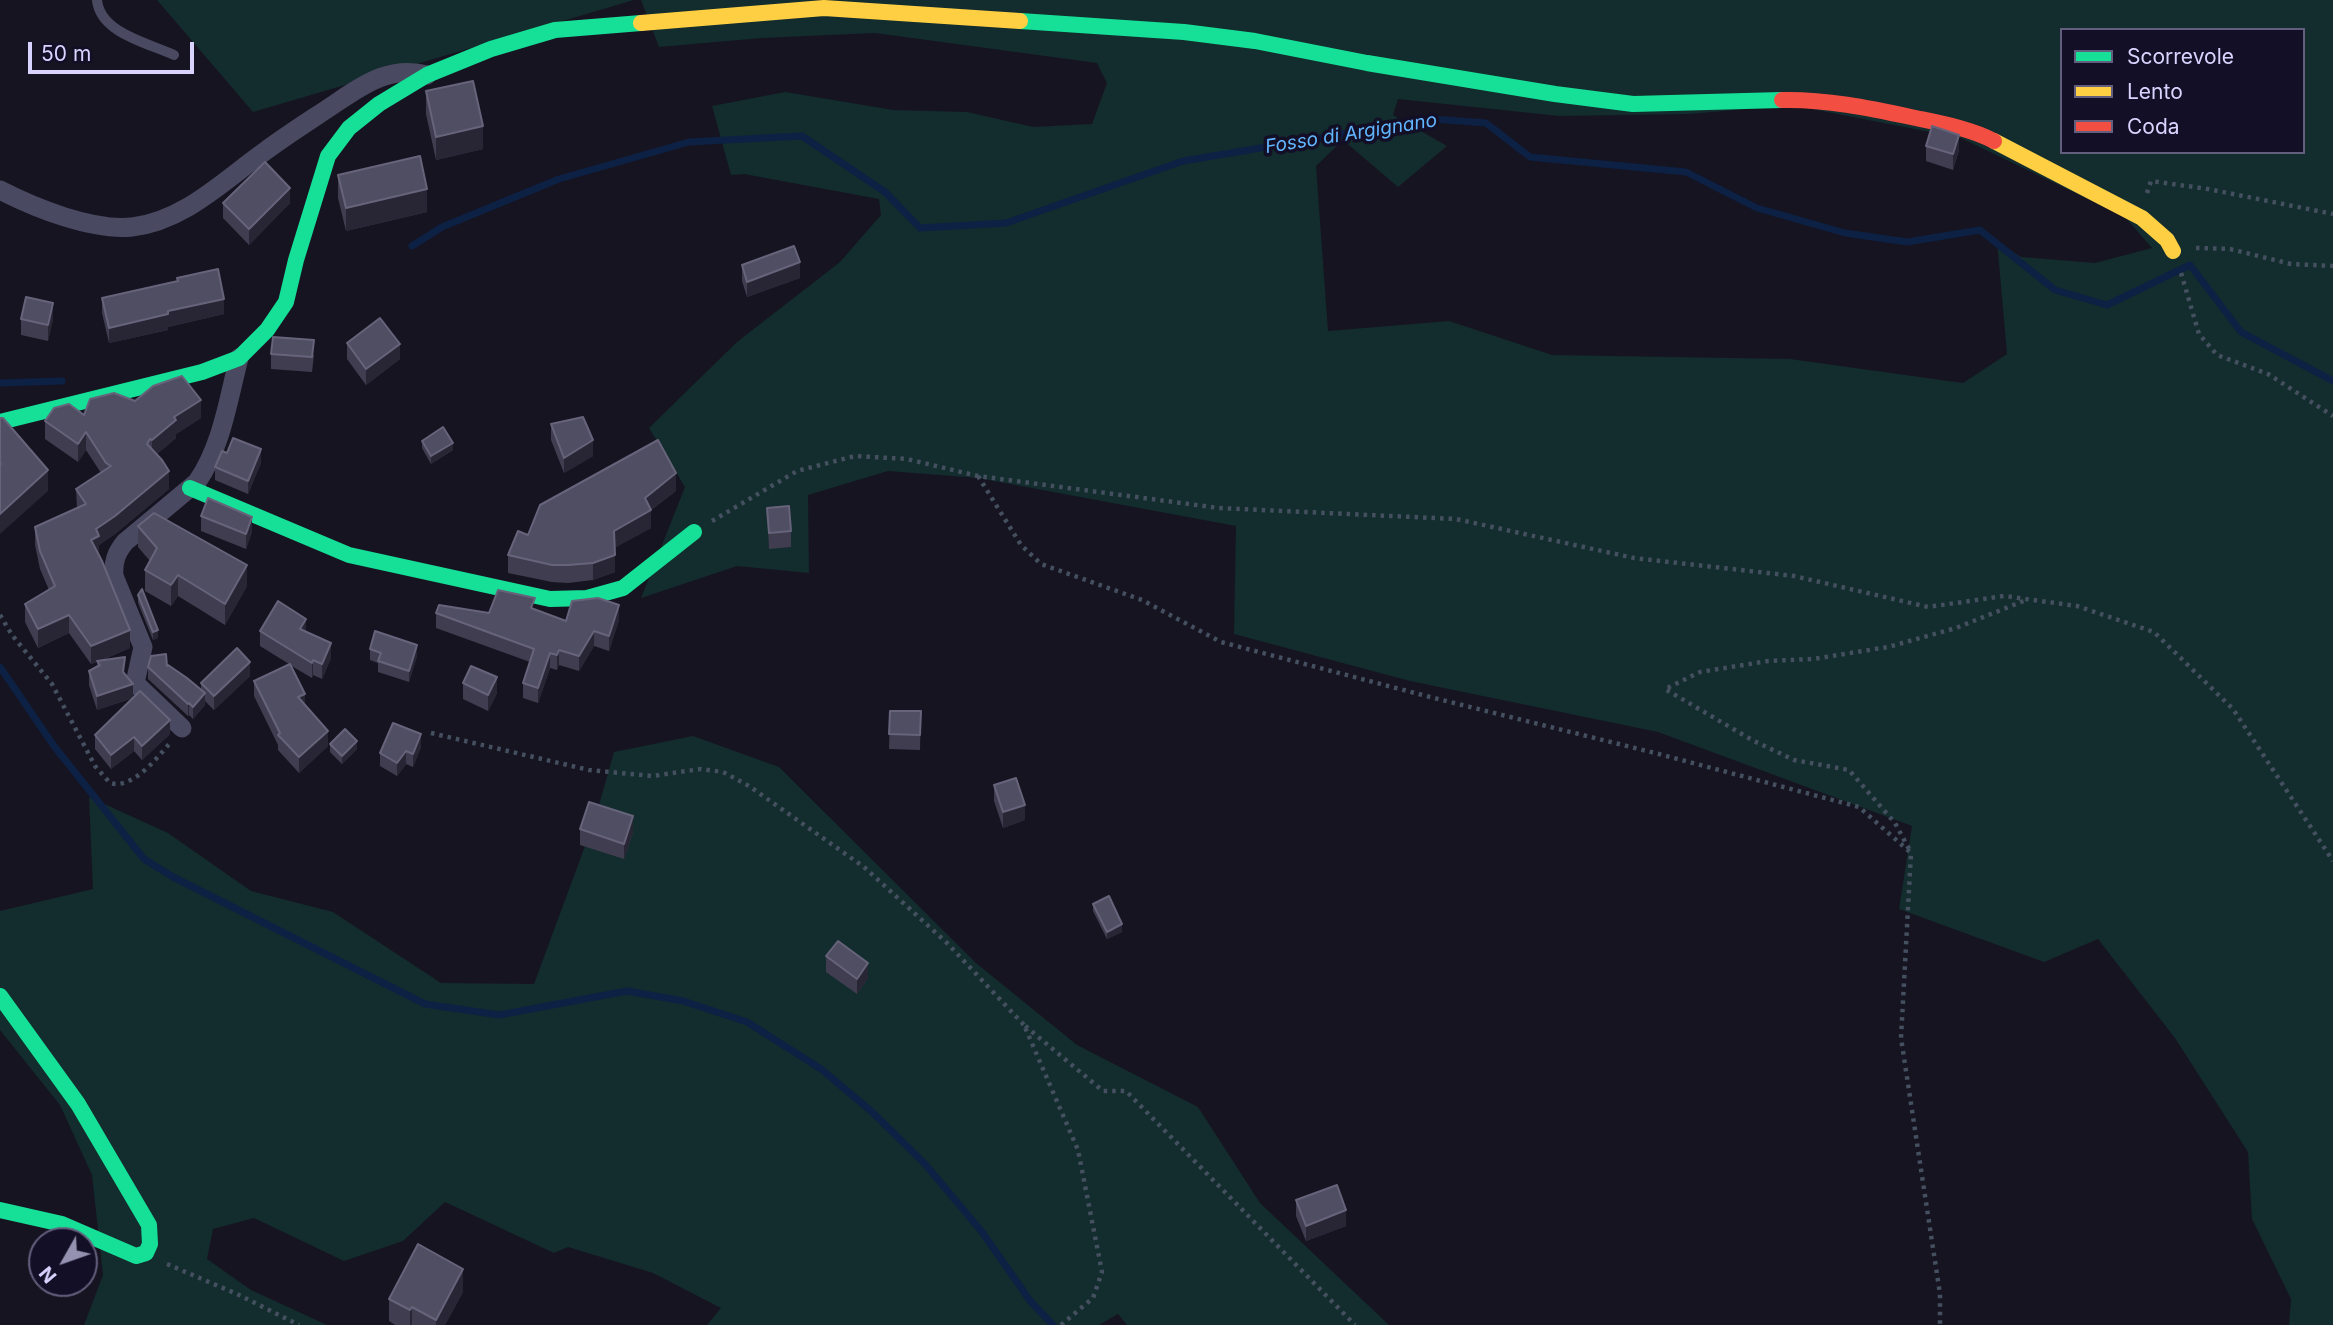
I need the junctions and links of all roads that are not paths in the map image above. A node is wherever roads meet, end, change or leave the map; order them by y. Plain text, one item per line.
1 (97, 0) edge
2 (174, 55) dead end
3 (427, 75) junction
4 (0, 190) edge
5 (2172, 249) road end
6 (239, 358) junction
7 (0, 422) edge
8 (190, 488) junction
9 (694, 532) road end
10 (182, 729) road end
11 (0, 996) edge
12 (0, 1210) edge

1 - 2 lane
3 - 4 street
3 - 5 street
3 - 6 street
6 - 7 street
6 - 8 street
8 - 9 street
8 - 10 street
11 - 12 street

